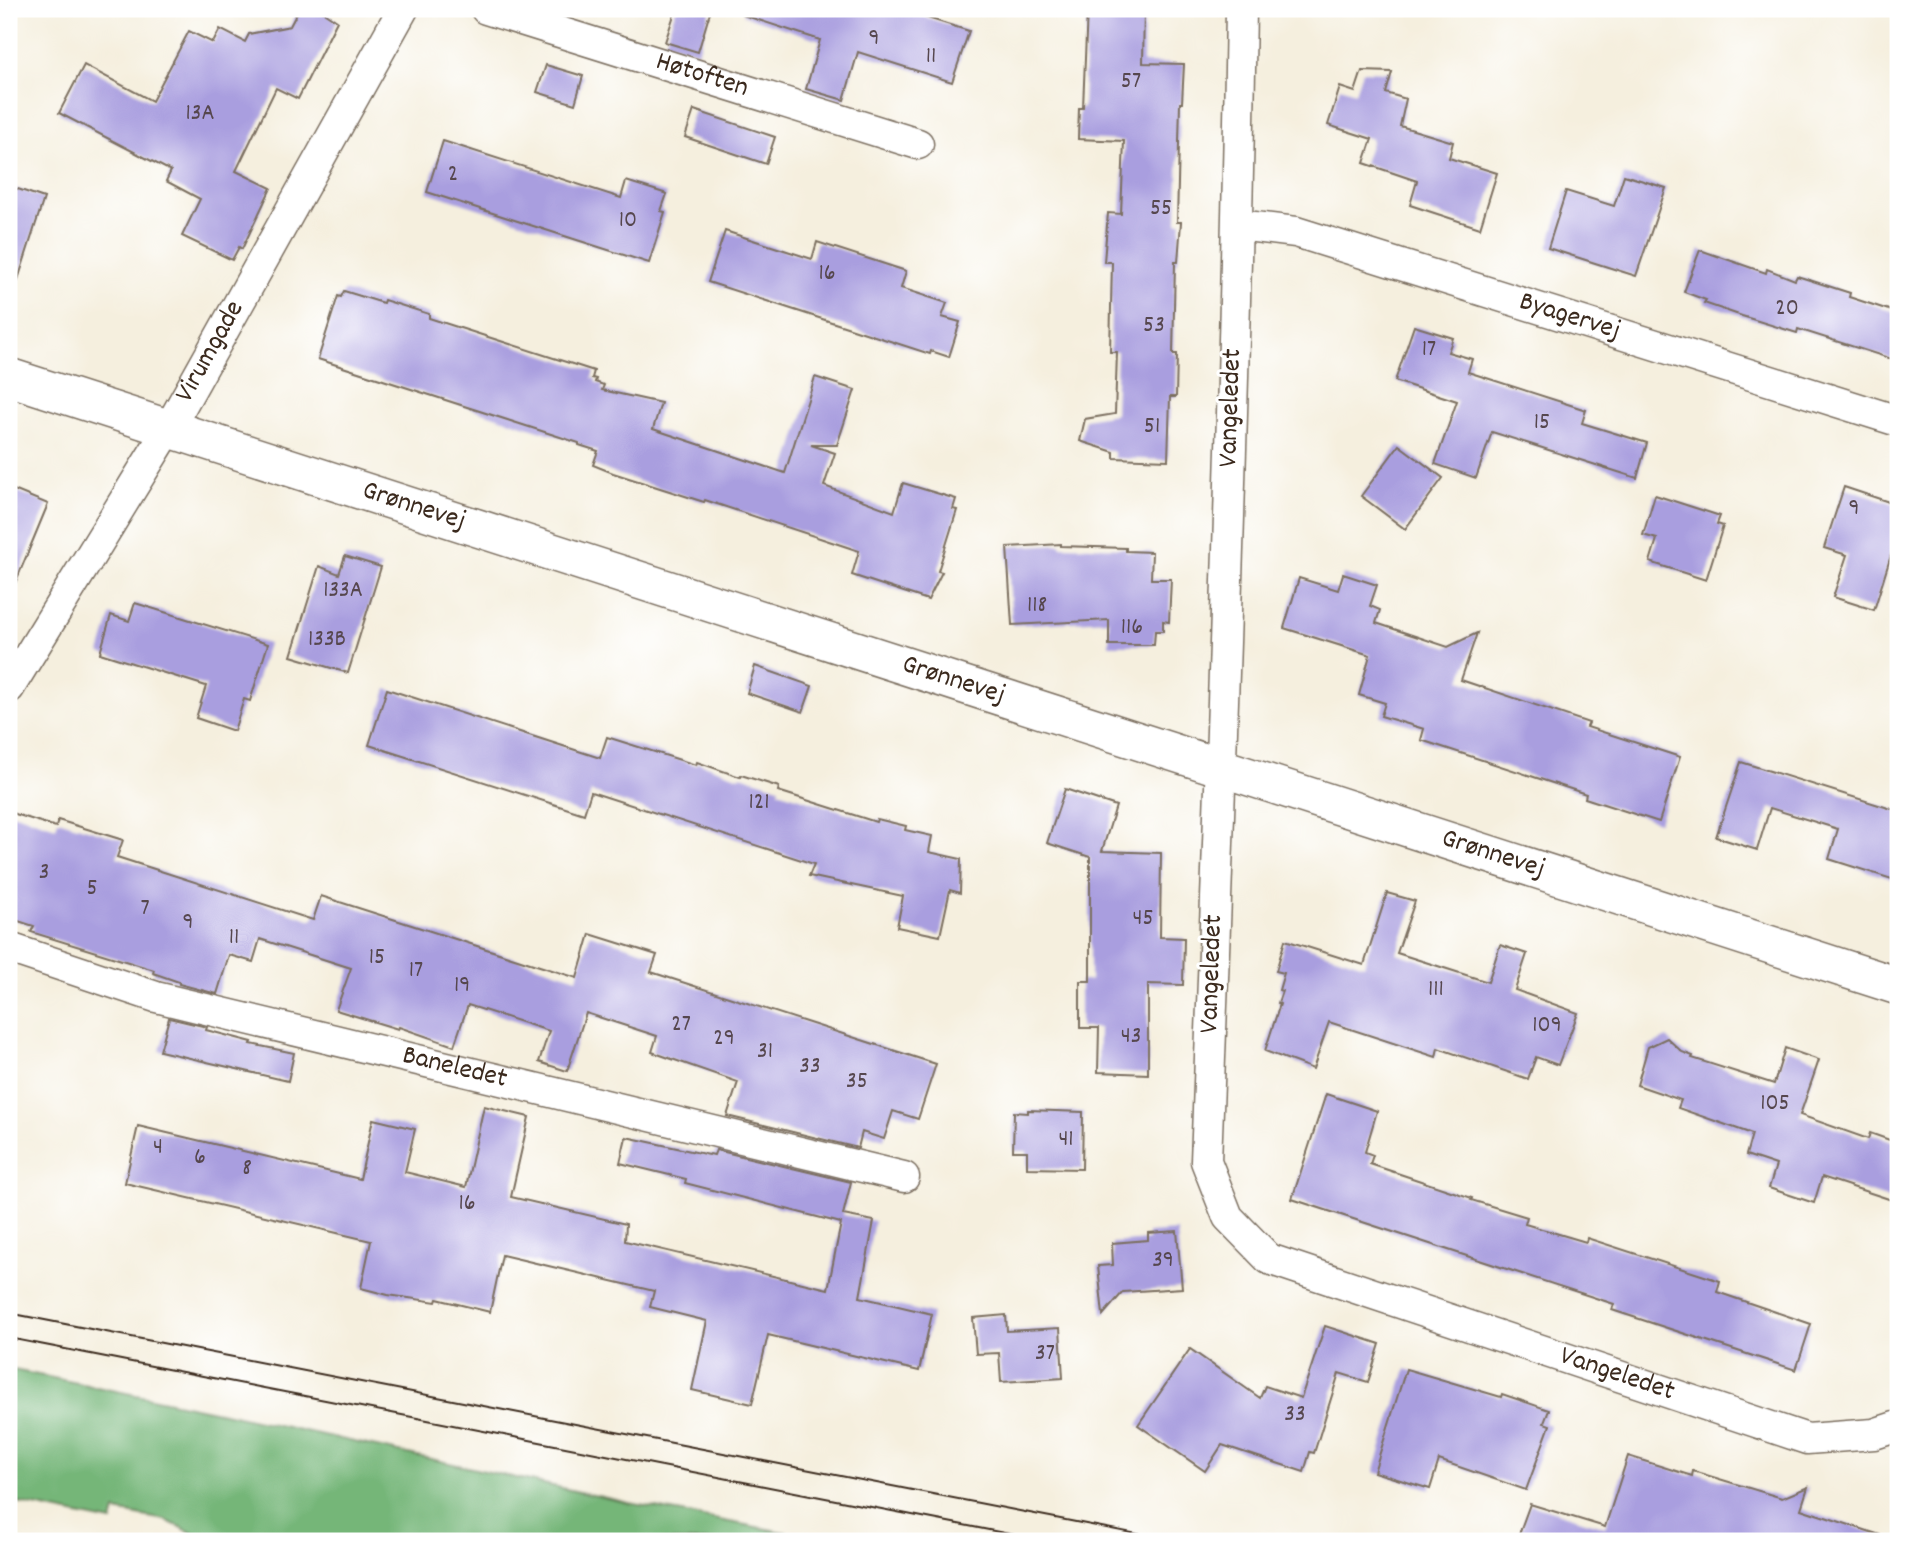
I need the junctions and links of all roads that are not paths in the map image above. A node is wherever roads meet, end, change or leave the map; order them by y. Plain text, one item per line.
1 (403, 9) edge
2 (486, 9) edge
3 (1241, 9) edge
4 (918, 144) dead end
5 (1237, 225) junction
6 (9, 377) edge
7 (1898, 421) edge
8 (169, 428) junction
9 (9, 688) edge
10 (1222, 768) junction
11 (9, 948) edge
12 (1898, 986) edge
13 (904, 1177) dead end
14 (1898, 1426) edge

1 - 8 street, Virumgade
2 - 4 street, Høtoften
3 - 5 street, Vangeledet
5 - 7 street, Byagervej
5 - 10 street, Vangeledet
6 - 8 street, Grønnevej
8 - 9 street, Virumgade
8 - 10 street, Grønnevej
10 - 12 street, Grønnevej
10 - 14 street, Vangeledet
11 - 13 street, Baneledet

